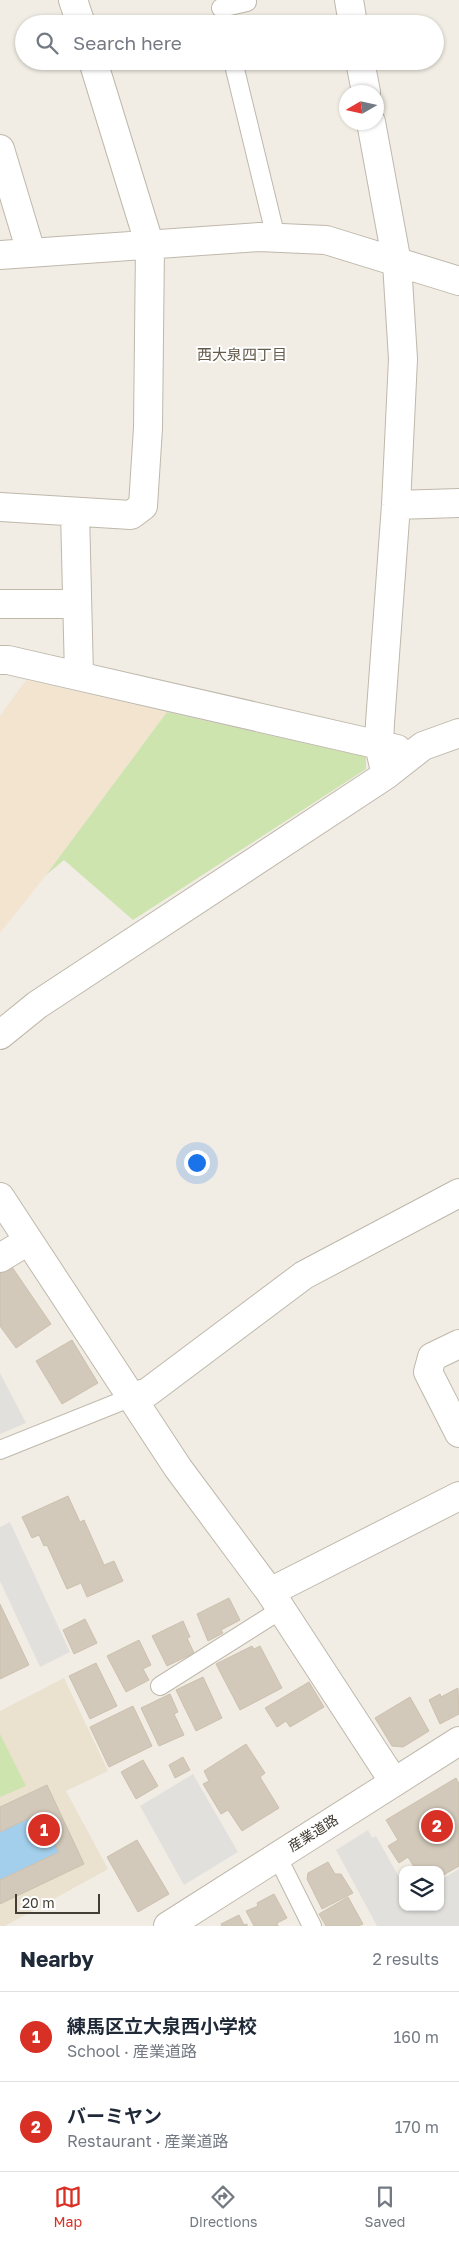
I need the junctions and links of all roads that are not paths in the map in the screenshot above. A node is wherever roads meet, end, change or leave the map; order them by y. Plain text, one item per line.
1 (74, 0) edge
2 (349, 0) edge
3 (246, 2) dead end
4 (221, 11) edge
5 (78, 15) edge
6 (352, 15) edge
7 (96, 70) edge
8 (236, 70) edge
9 (362, 70) edge
10 (365, 85) edge
11 (372, 130) edge
12 (0, 150) edge
13 (276, 238) junction
14 (150, 246) junction
15 (31, 252) junction
16 (0, 254) edge
17 (397, 263) junction
18 (459, 280) edge
19 (459, 503) edge
20 (396, 504) junction
21 (0, 507) edge
22 (75, 512) junction
23 (0, 604) edge
24 (77, 604) junction
25 (0, 660) edge
26 (79, 676) junction
27 (459, 733) edge
28 (380, 746) junction
29 (423, 746) junction
30 (386, 775) junction
31 (0, 1035) edge
32 (459, 1194) edge
33 (0, 1197) edge
34 (28, 1241) junction
35 (0, 1258) edge
36 (459, 1344) edge
37 (132, 1397) junction
38 (459, 1433) edge
39 (0, 1450) edge
40 (459, 1496) edge
41 (276, 1600) junction
42 (160, 1686) dead end
43 (459, 1741) edge
44 (394, 1782) junction
45 (277, 1856) junction
46 (182, 1922) edge
47 (312, 1926) edge

1 - 5 street
2 - 6 street
3 - 4 lane
7 - 14 street
8 - 13 lane
9 - 10 street
11 - 17 street
12 - 15 street
13 - 14 street
13 - 17 street
14 - 15 street
14 - 22 street
15 - 16 street
17 - 18 street
17 - 20 street
19 - 20 street
20 - 28 street
21 - 22 street
22 - 24 street
23 - 24 street
24 - 26 street
25 - 26 street
26 - 28 street
27 - 29 street
28 - 29 street
28 - 30 street
29 - 30 street
30 - 31 street
32 - 37 street
33 - 34 street
34 - 35 street
34 - 37 street
36 - 38 street
37 - 39 lane
37 - 41 street
40 - 41 street
41 - 42 lane
41 - 44 street
43 - 44 street, 産業道路
44 - 45 street, 産業道路
45 - 46 street, 産業道路
45 - 47 lane

